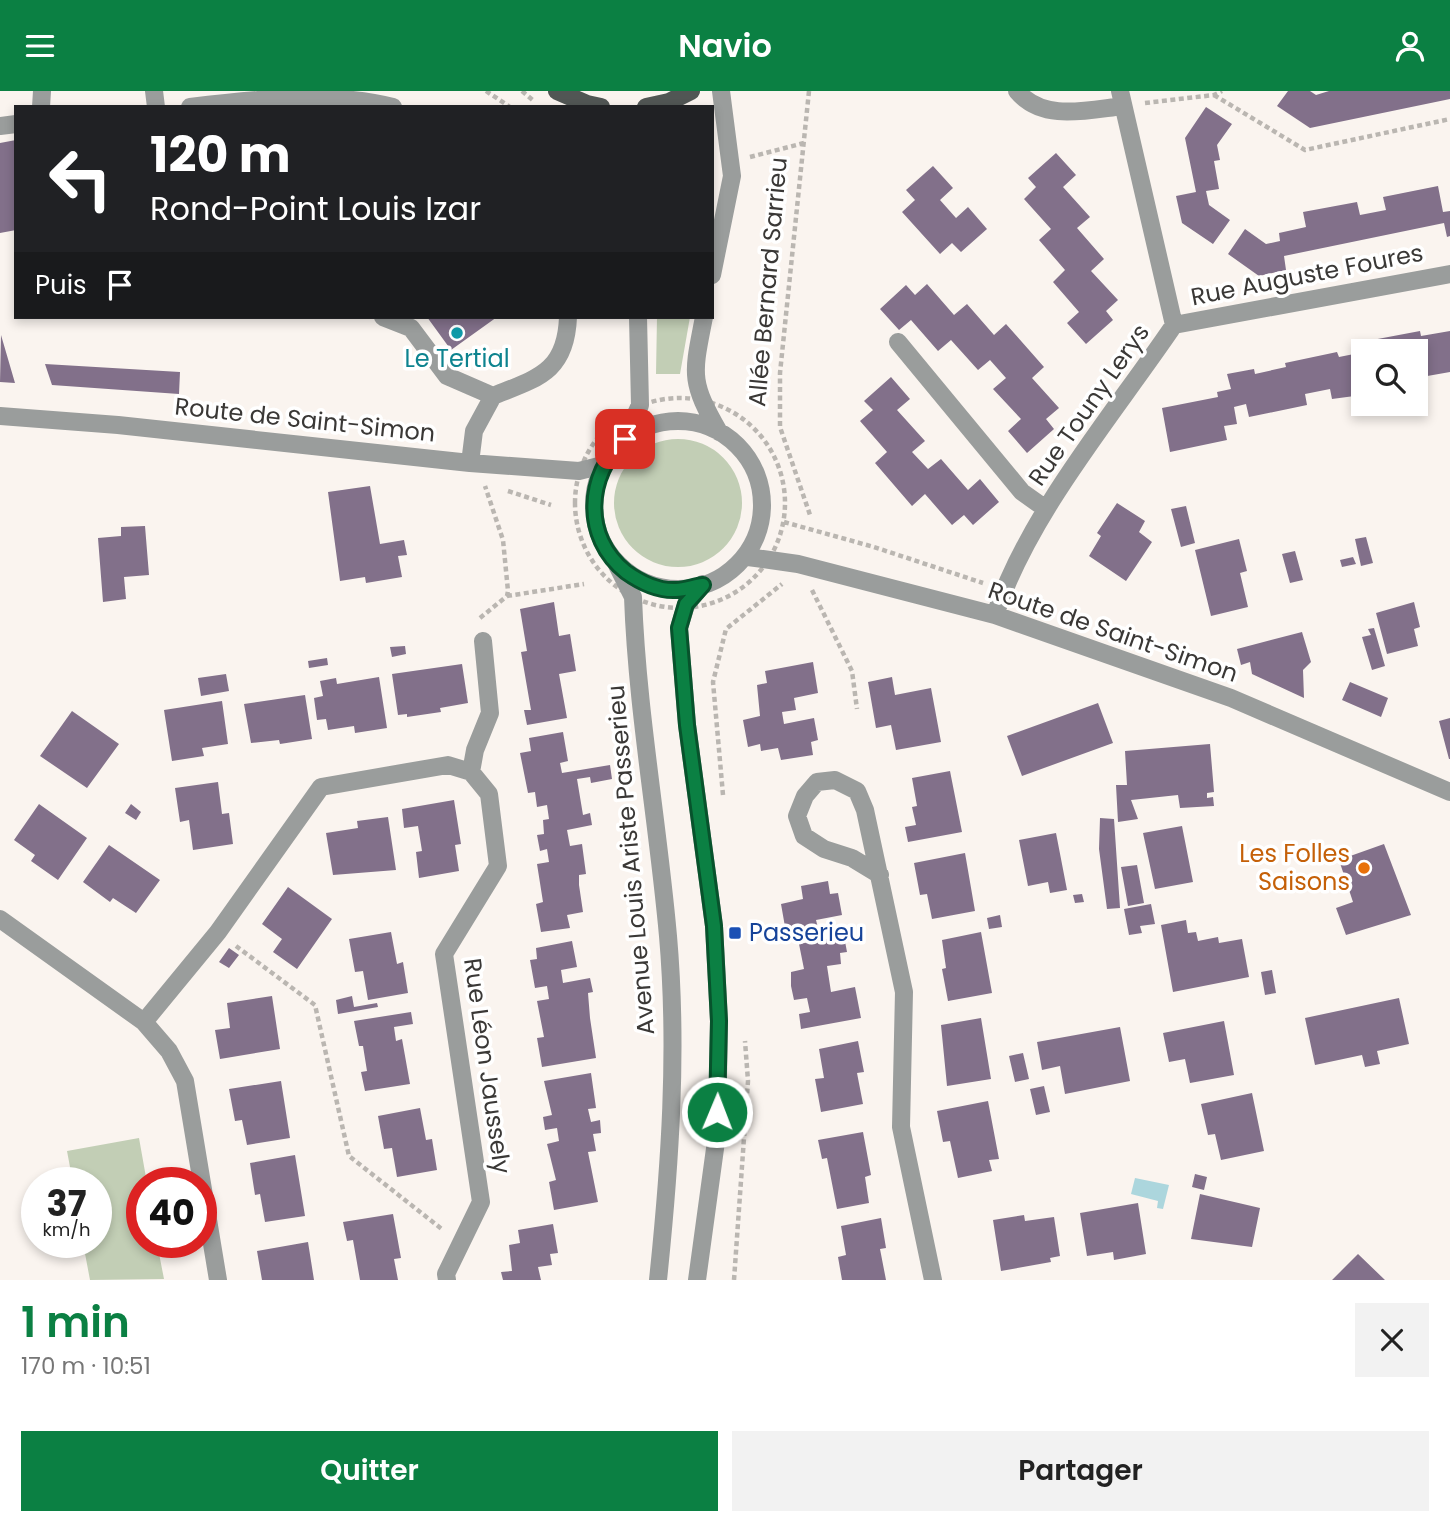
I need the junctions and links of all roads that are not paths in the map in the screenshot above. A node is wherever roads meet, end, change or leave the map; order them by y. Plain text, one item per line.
1 (691, 91) edge
2 (721, 91) edge
3 (1017, 91) edge
4 (562, 97) edge
5 (1122, 98) edge
6 (211, 105) edge
7 (388, 105) edge
8 (593, 105) edge
9 (654, 105) edge
10 (714, 264) edge
11 (1450, 274) edge
12 (388, 319) edge
13 (568, 319) edge
14 (638, 319) edge
15 (704, 319) edge
16 (1174, 325) junction
17 (898, 342) dead end
18 (493, 396) junction
19 (0, 416) edge
20 (719, 432) junction
21 (625, 439) junction
22 (470, 463) junction
23 (603, 465) junction
24 (1046, 509) junction
25 (748, 557) junction
26 (617, 565) junction
27 (703, 585) junction
28 (995, 615) junction
29 (483, 641) road end
30 (471, 772) junction
31 (1450, 792) edge
32 (880, 875) junction
33 (0, 919) edge
34 (144, 1022) junction
35 (218, 1280) edge
36 (447, 1280) edge
37 (658, 1280) edge
38 (697, 1280) edge
39 (933, 1280) edge

1 - 9 main road
2 - 10 street, Allée Bernard Sarrieu
3 - 5 street
4 - 8 main road
5 - 16 street, Rue Touny Lerys
6 - 7 street
11 - 16 street, Rue Auguste Foures
12 - 18 street
13 - 18 street
14 - 21 street
15 - 20 street, Allée Bernard Sarrieu
16 - 24 street, Rue Touny Lerys
17 - 24 street
18 - 22 street
19 - 22 street, Route de Saint-Simon
20 - 21 street
20 - 25 street
21 - 23 street
22 - 23 street, Route de Saint-Simon
23 - 26 street
24 - 28 street, Rue Touny Lerys
25 - 27 street
25 - 28 street, Route de Saint-Simon
26 - 27 street
26 - 37 street, Avenue Louis Ariste Passerieu
27 - 38 street
28 - 31 street, Route de Saint-Simon
29 - 30 street
30 - 34 street
30 - 36 street, Rue Léon Jaussely
32 - 32 street
32 - 39 street
33 - 34 street
34 - 35 street

